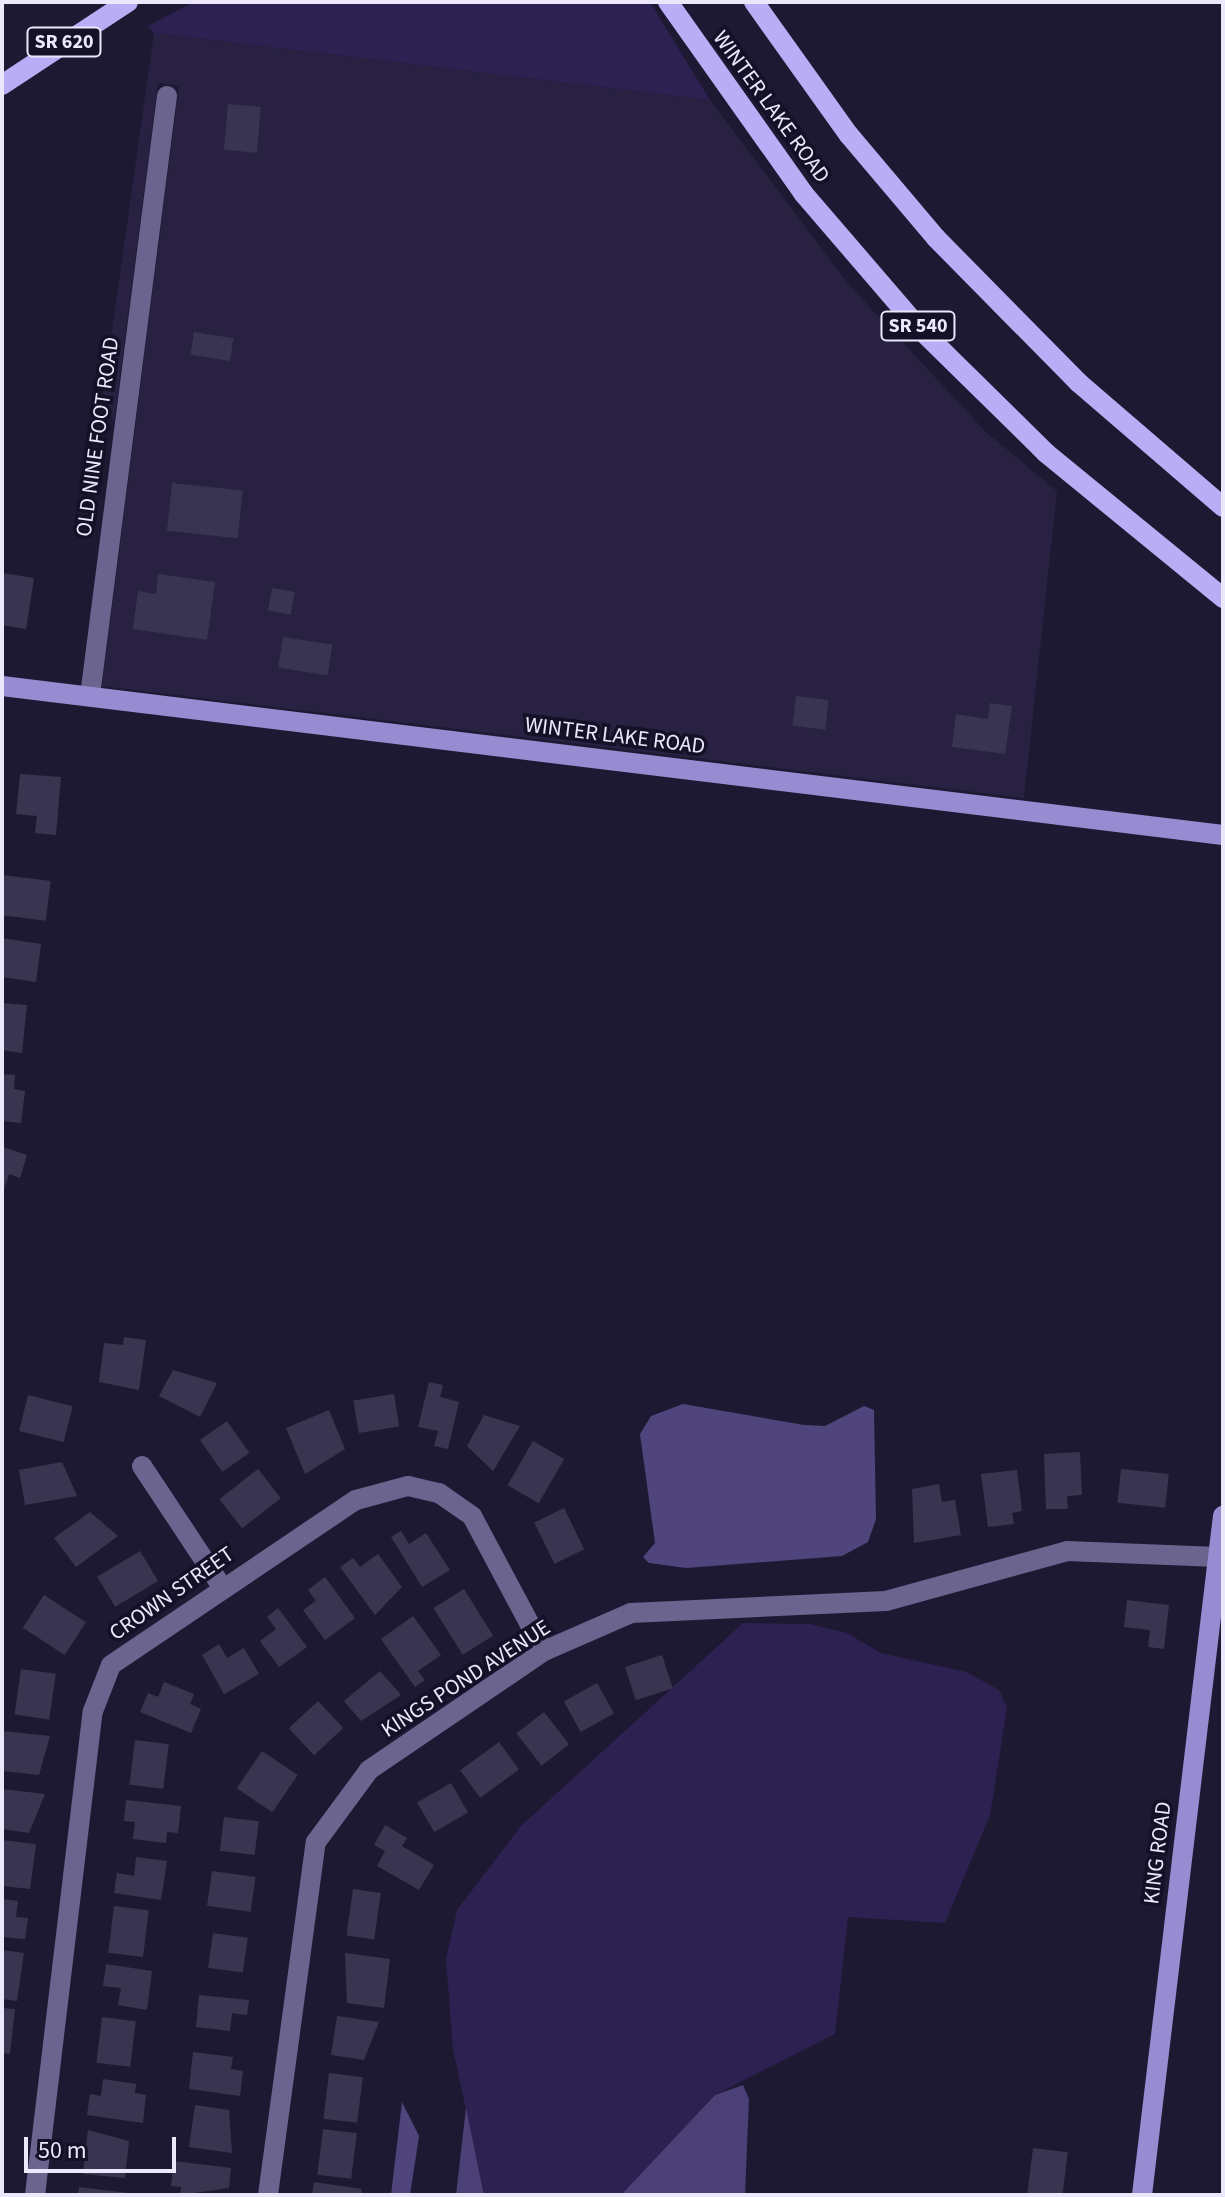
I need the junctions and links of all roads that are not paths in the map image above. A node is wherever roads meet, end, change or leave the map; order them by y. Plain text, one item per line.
1 (128, 2) edge
2 (668, 2) edge
3 (754, 2) edge
4 (2, 85) edge
5 (167, 96) dead end
6 (1223, 507) edge
7 (1223, 598) edge
8 (2, 686) edge
9 (90, 696) junction
10 (1223, 835) edge
11 (142, 1466) dead end
12 (1223, 1516) edge
13 (1218, 1557) junction
14 (222, 1587) junction
15 (544, 1651) junction
16 (35, 2195) edge
17 (268, 2195) edge
18 (1142, 2195) edge

1 - 4 main road, SR 620
2 - 7 main road, WINTER LAKE ROAD / SR 540
3 - 6 main road, WINTER LAKE ROAD
5 - 9 street, OLD NINE FOOT ROAD
8 - 9 street, WINTER LAKE ROAD
9 - 10 street, WINTER LAKE ROAD
11 - 14 street
12 - 13 street, KING ROAD
13 - 15 street, KINGS POND AVENUE
13 - 18 street, KING ROAD
14 - 15 street, CROWN STREET
14 - 16 street, CROWN STREET
15 - 17 street, KINGS POND AVENUE

